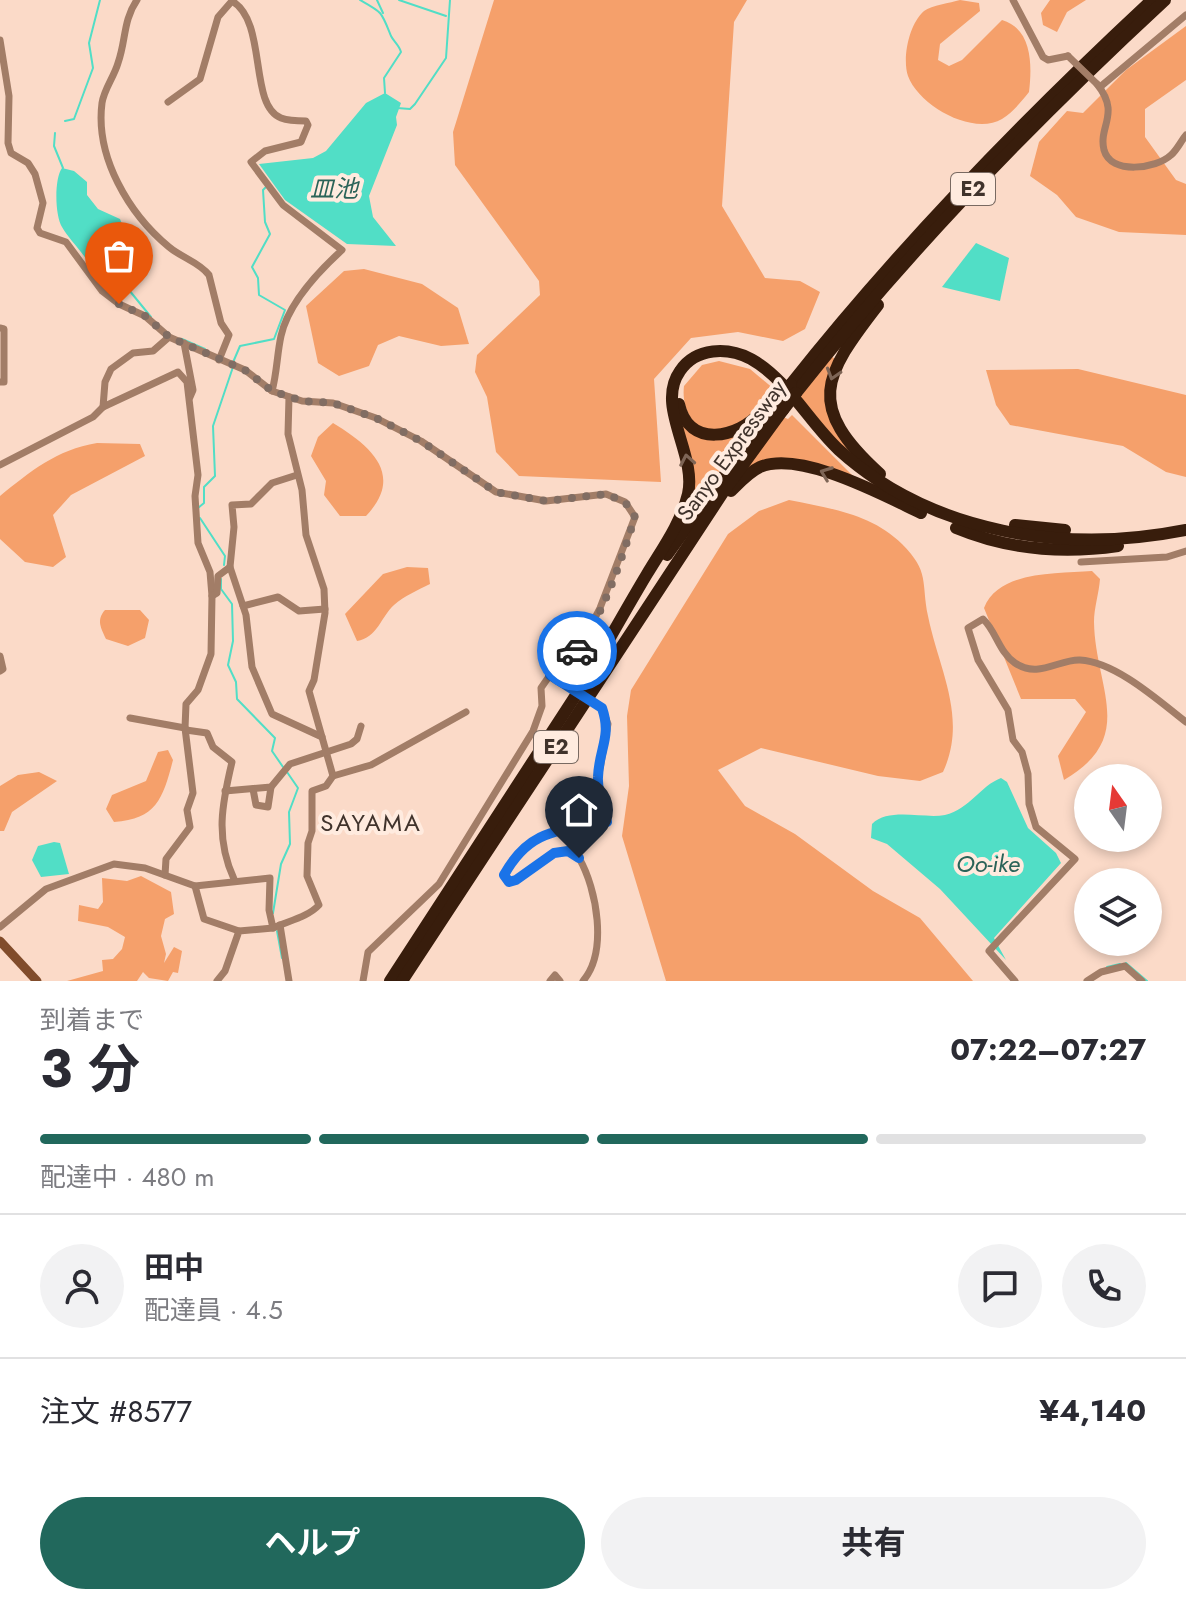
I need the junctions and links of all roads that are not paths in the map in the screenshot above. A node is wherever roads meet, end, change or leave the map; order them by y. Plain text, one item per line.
1 (137, 0) edge
2 (1013, 0) edge
3 (1152, 0) edge
4 (1165, 0) edge
5 (1186, 15) edge
6 (0, 40) edge
7 (1099, 85) junction
8 (168, 102) dead end
9 (1184, 141) edge
10 (943, 220) junction
11 (0, 328) edge
12 (169, 337) junction
13 (184, 343) junction
14 (220, 357) junction
15 (0, 382) edge
16 (793, 388) junction
17 (272, 391) junction
18 (289, 397) junction
19 (189, 399) junction
20 (778, 403) junction
21 (103, 407) junction
22 (0, 465) edge
23 (297, 475) junction
24 (903, 499) junction
25 (709, 514) junction
26 (1186, 533) edge
27 (1186, 551) edge
28 (1081, 562) dead end
29 (230, 567) junction
30 (212, 596) junction
31 (243, 606) junction
32 (325, 609) junction
33 (0, 656) edge
34 (0, 671) edge
35 (550, 675) junction
36 (586, 680) junction
37 (466, 712) dead end
38 (130, 718) dead end
39 (1186, 722) edge
40 (361, 726) dead end
41 (186, 729) junction
42 (1186, 730) edge
43 (322, 737) junction
44 (329, 753) junction
45 (333, 776) junction
46 (271, 787) junction
47 (253, 789) junction
48 (225, 791) junction
49 (165, 875) junction
50 (234, 879) junction
51 (195, 886) junction
52 (277, 926) junction
53 (0, 927) edge
54 (239, 931) junction
55 (0, 941) edge
56 (37, 981) edge
57 (217, 981) edge
58 (289, 981) edge
59 (363, 981) edge
60 (394, 981) edge
61 (550, 981) edge
62 (560, 981) edge
63 (583, 981) edge
64 (1015, 981) edge
65 (1087, 981) edge
66 (1142, 981) edge

1 - 14 street
2 - 7 street, bridge
3 - 16 highway, Sanyo Expressway / E2
4 - 10 highway, Sanyo Expressway / E2
5 - 7 street
6 - 12 street
7 - 9 street
8 - 17 street
10 - 16 highway, Sanyo Expressway / E2
10 -> 24 highway
11 - 15 street
12 - 13 street
12 - 21 street
13 - 14 street
13 - 19 street
14 - 17 street
16 - 20 highway, Sanyo Expressway / E2, bridge
17 - 18 street
18 - 23 street
18 - 35 street
19 - 21 street
19 - 30 street
20 - 24 highway
20 - 25 highway, Sanyo Expressway / E2
20 - 36 highway, Sanyo Expressway / E2
21 - 22 street
23 - 29 street
23 - 32 street
24 -> 25 highway
24 - 26 highway
36 -> 24 highway
25 - 60 highway, Sanyo Expressway / E2
27 - 28 street
29 - 30 street
29 - 31 street
30 - 41 street
31 - 32 street
31 - 43 street
32 - 43 street
33 - 34 street
35 - 59 street
35 - 63 street, bridge
36 - 60 highway, Sanyo Expressway / E2
37 - 45 street
38 - 41 street
39 - 42 street
39 - 64 street
40 - 44 street
41 - 48 street
41 - 49 street
43 - 44 street
44 - 45 street
44 - 46 street
45 - 52 street
46 - 47 street
46 - 47 street
47 - 48 street
48 - 50 street
49 - 51 street
49 - 53 street
50 - 51 street
50 - 52 street
51 - 54 street
52 - 54 street
52 - 58 street
54 - 57 street
55 - 56 main road
61 - 62 street
65 - 66 street

